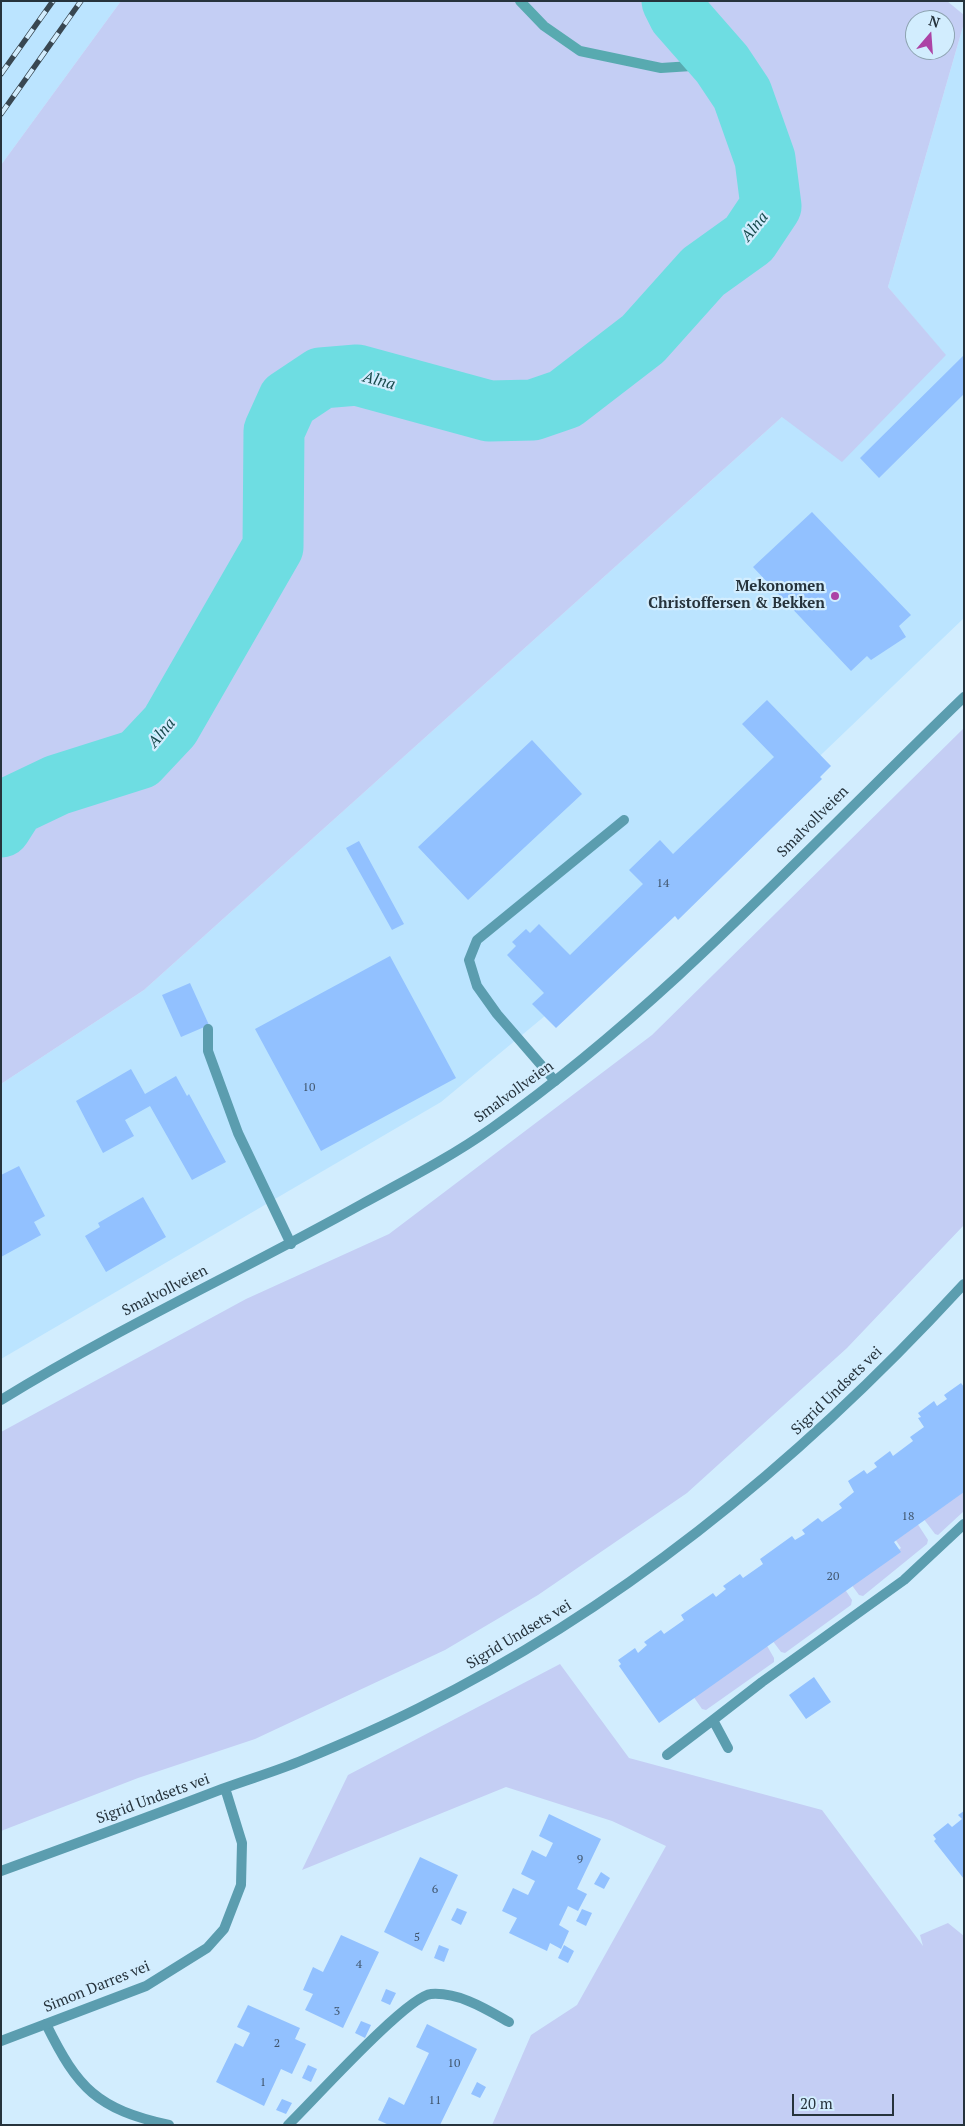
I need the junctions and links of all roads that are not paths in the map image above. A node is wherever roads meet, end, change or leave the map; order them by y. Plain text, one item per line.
1 (964, 697) edge
2 (624, 820) dead end
3 (208, 1029) dead end
4 (555, 1081) junction
5 (291, 1244) junction
6 (964, 1284) edge
7 (1, 1400) edge
8 (964, 1524) edge
9 (713, 1720) junction
10 (728, 1748) dead end
11 (667, 1755) dead end
12 (225, 1788) junction
13 (1, 1871) edge
14 (509, 2022) dead end
15 (46, 2024) junction
16 (1, 2041) edge
17 (169, 2125) edge
18 (288, 2125) edge

1 - 4 street, Smalvollveien
2 - 4 street
3 - 5 street
4 - 5 street, Smalvollveien
5 - 7 street, Smalvollveien
6 - 12 street, Sigrid Undsets vei
8 - 9 street
9 - 10 street
9 - 11 street
12 - 13 street, Sigrid Undsets vei
12 - 15 street, Simon Darres vei
14 - 18 street
15 - 16 street, Simon Darres vei
15 - 17 street

